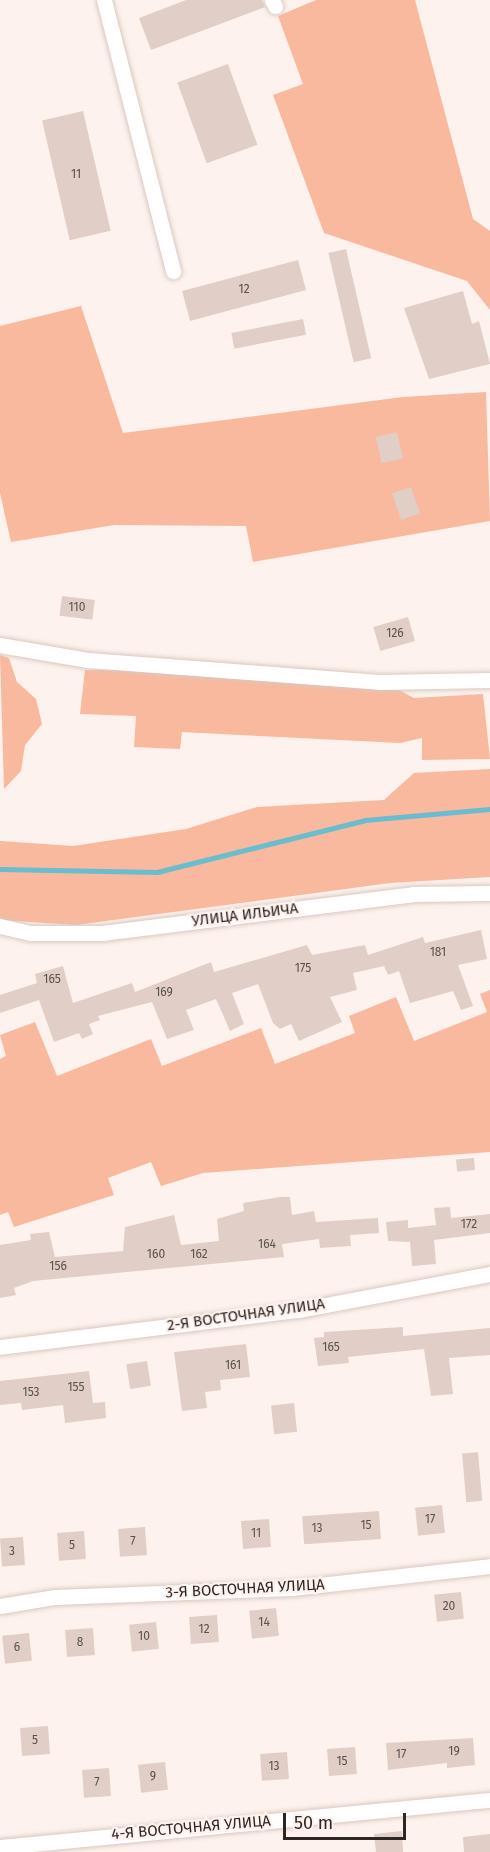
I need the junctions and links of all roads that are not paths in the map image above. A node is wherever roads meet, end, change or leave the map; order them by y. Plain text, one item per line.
1 (104, 0) edge
2 (173, 271) dead end
3 (0, 645) edge
4 (490, 680) edge
5 (490, 893) edge
6 (0, 926) edge
7 (490, 1274) edge
8 (0, 1347) edge
9 (490, 1566) edge
10 (0, 1606) edge
11 (490, 1800) edge
12 (0, 1847) edge

1 - 2 street
3 - 4 street
5 - 6 street, УЛИЦА ИЛЬИЧА
7 - 8 street, 2-Я ВОСТОЧНАЯ УЛИЦА
9 - 10 street, 3-Я ВОСТОЧНАЯ УЛИЦА
11 - 12 street, 4-Я ВОСТОЧНАЯ УЛИЦА

